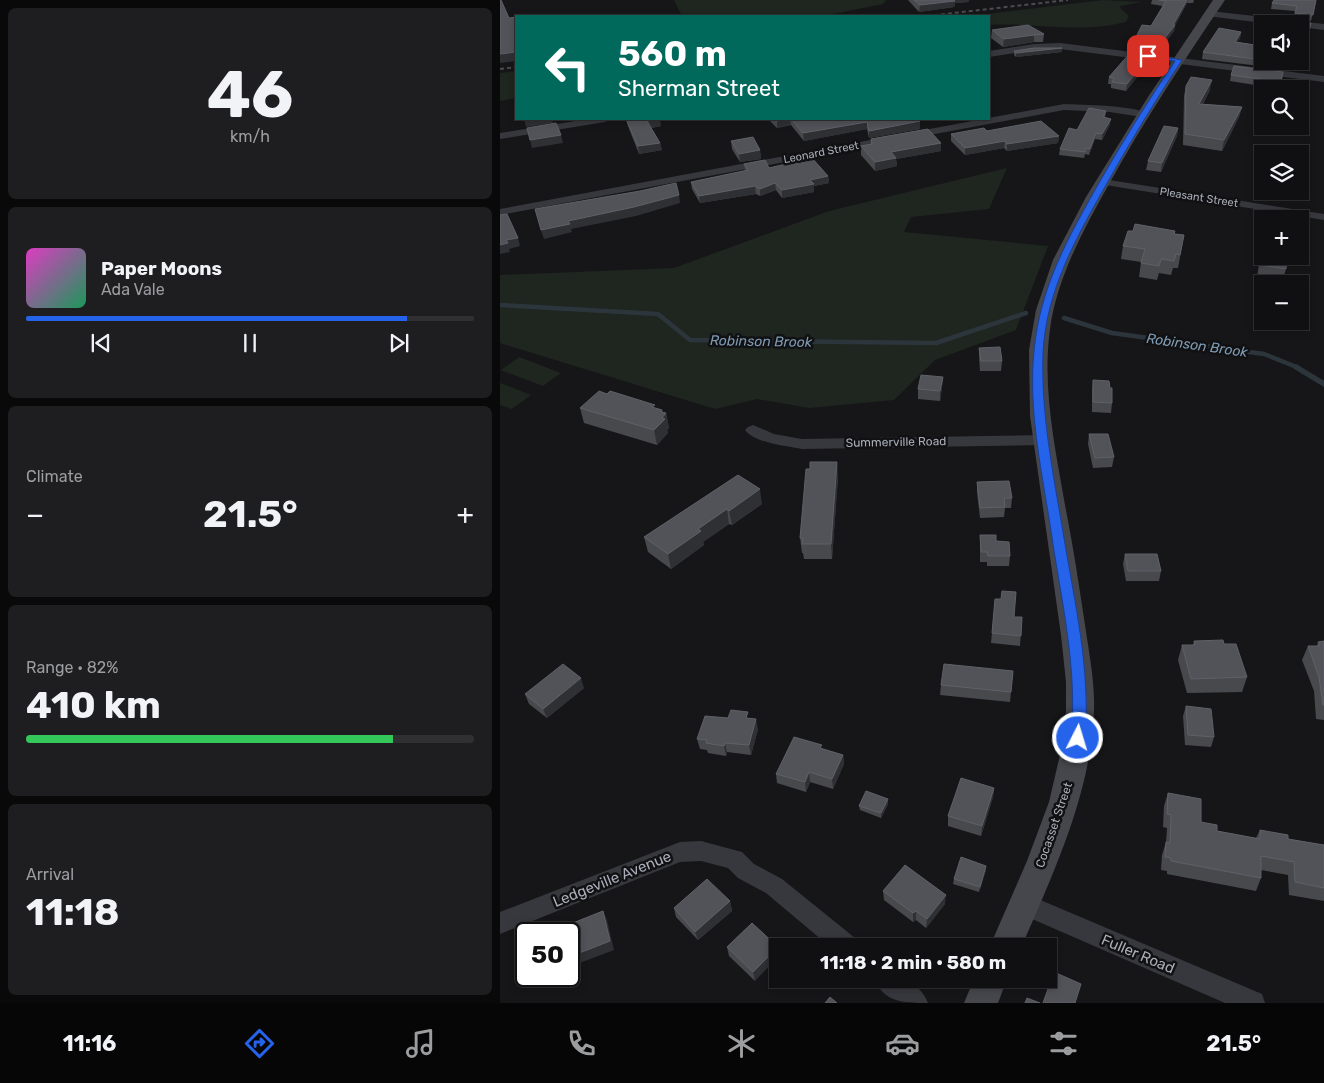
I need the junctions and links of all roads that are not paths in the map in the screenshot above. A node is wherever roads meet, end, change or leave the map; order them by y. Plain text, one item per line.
1 (1215, 7) edge
2 (1254, 15) edge
3 (1309, 25) edge
4 (1324, 27) edge
5 (990, 54) edge
6 (1179, 60) junction
7 (1324, 79) edge
8 (1142, 114) junction
9 (599, 120) edge
10 (500, 136) edge
11 (1102, 182) junction
12 (500, 212) edge
13 (1324, 217) edge
14 (753, 430) dead end
15 (1042, 440) junction
16 (1024, 904) junction
17 (500, 923) edge
18 (837, 938) edge
19 (1009, 938) edge
20 (897, 988) edge
21 (987, 988) edge
22 (916, 1003) edge
23 (981, 1003) edge
24 (1253, 1003) edge

1 - 2 street
1 - 6 main road, Cocasset Street
3 - 4 street
5 - 6 street
6 - 7 street
6 - 8 main road, Cocasset Street
8 - 11 main road, Cocasset Street
8 - 12 street, Leonard Street
9 - 10 street
11 - 13 street, Pleasant Street
11 - 15 main road, Cocasset Street
14 - 15 street, Summerville Road
15 - 16 main road, Cocasset Street
16 - 19 main road, Cocasset Street
16 - 24 street, Fuller Road
17 - 18 street, Ledgeville Avenue
20 - 22 street
21 - 23 main road

